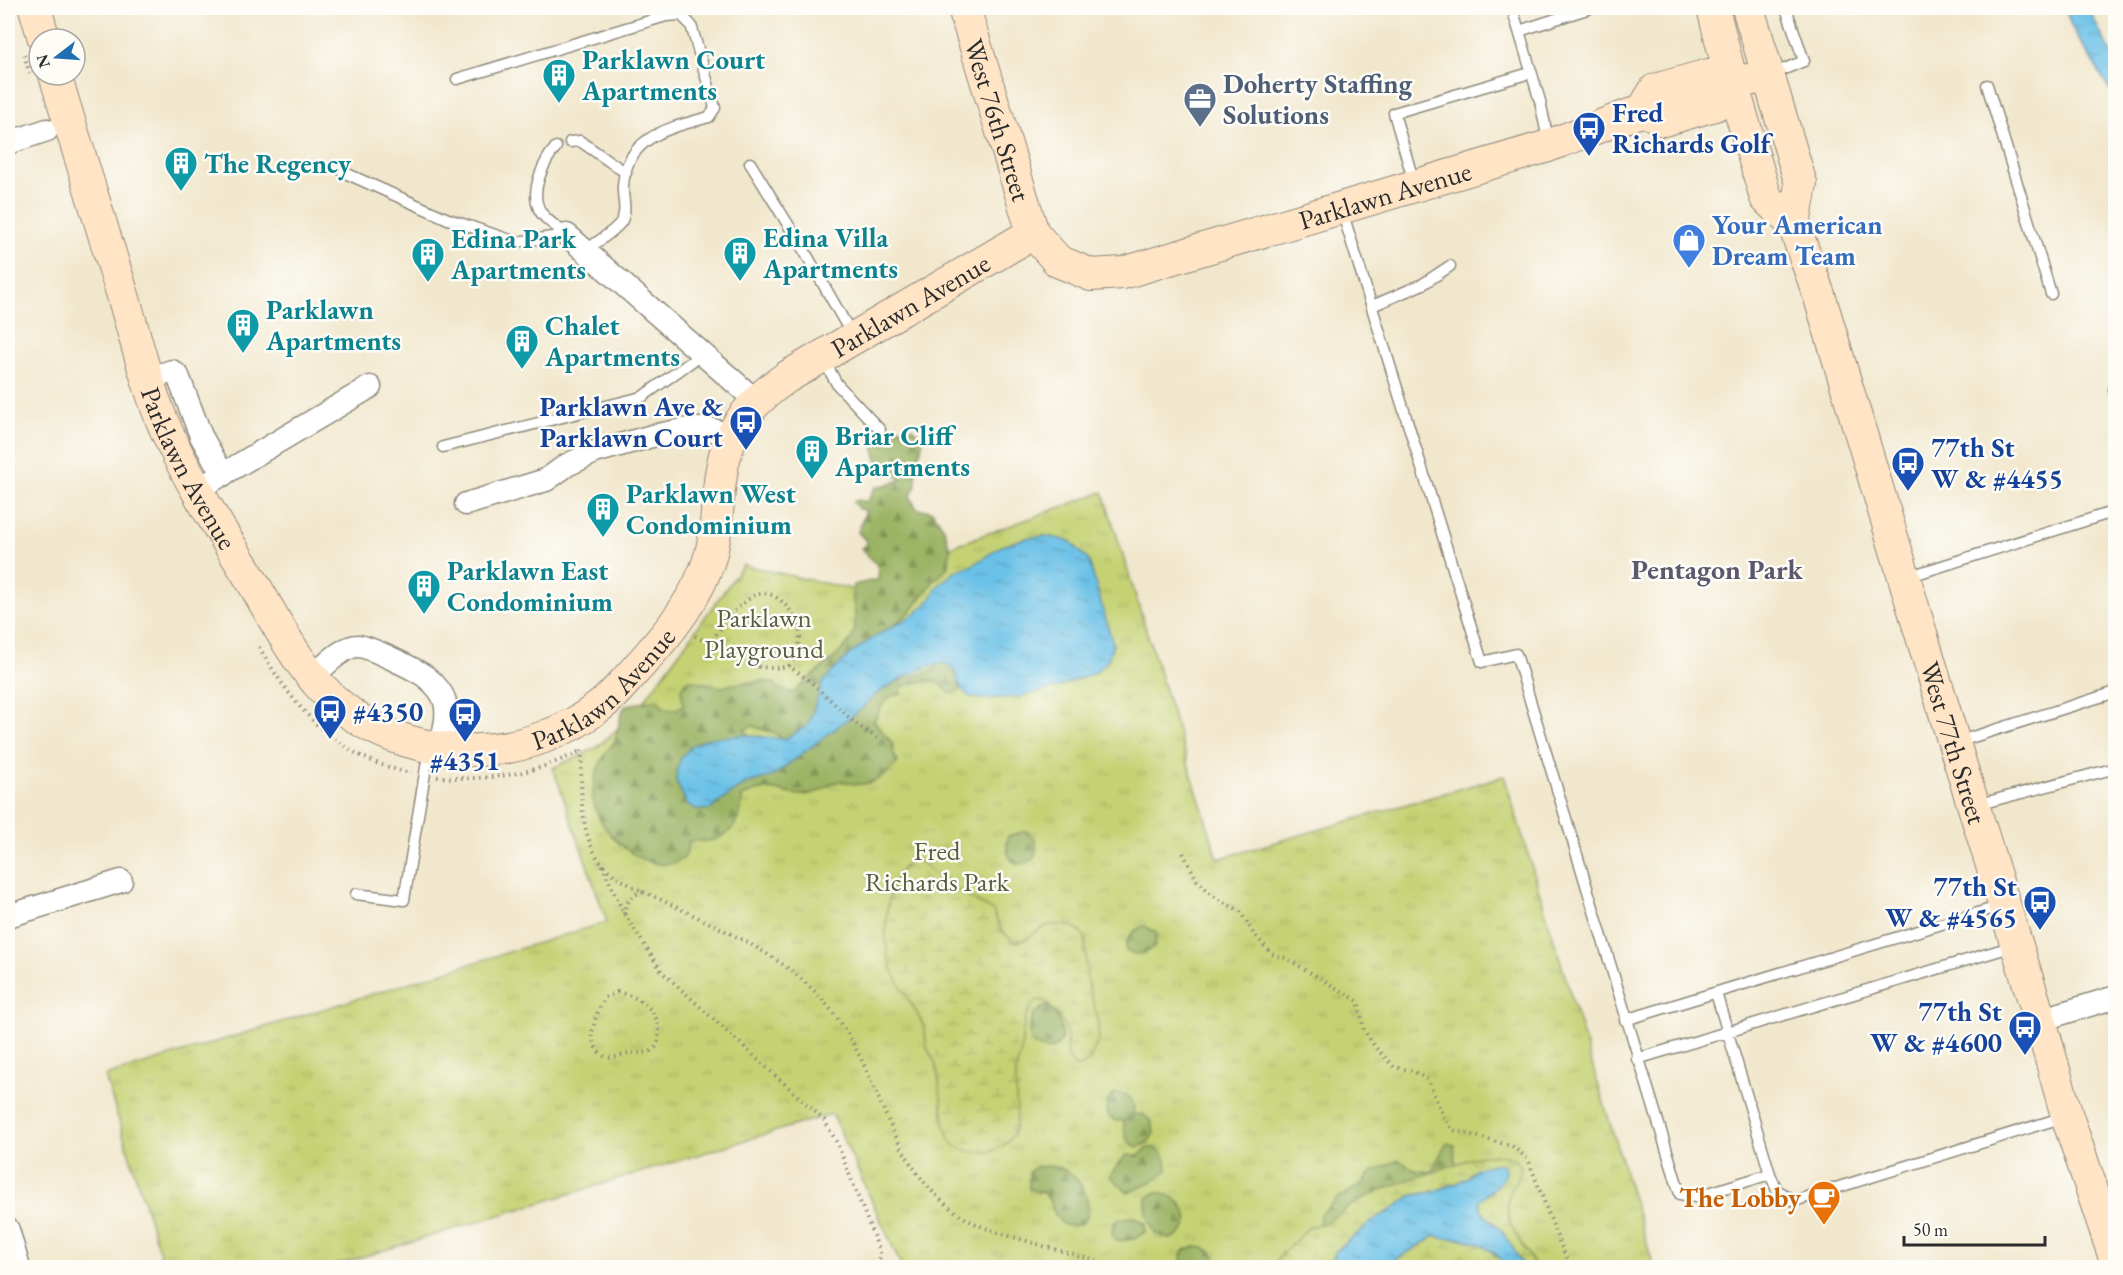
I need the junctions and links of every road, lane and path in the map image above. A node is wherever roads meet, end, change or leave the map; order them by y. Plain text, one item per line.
1 (35, 8) edge
2 (964, 8) edge
3 (1512, 8) edge
4 (1590, 8) edge
5 (1713, 8) edge
6 (1748, 8) edge
7 (1786, 8) edge
8 (41, 27) edge
9 (1519, 31) junction
10 (1530, 73) junction
11 (1769, 76) junction
12 (457, 79) dead end
13 (1732, 83) junction
14 (1987, 85) dead end
15 (59, 87) edge
16 (47, 130) dead end
17 (570, 142) dead end
18 (8, 143) edge
19 (556, 147) dead end
20 (1545, 147) junction
21 (750, 164) dead end
22 (343, 172) dead end
23 (626, 173) junction
24 (1414, 186) junction
25 (1341, 208) junction
26 (1794, 225) junction
27 (1033, 233) junction
28 (567, 235) junction
29 (585, 251) junction
30 (1450, 266) dead end
31 (2051, 294) dead end
32 (1372, 306) junction
33 (853, 338) junction
34 (702, 354) junction
35 (822, 356) junction
36 (370, 387) dead end
37 (755, 400) junction
38 (880, 430) dead end
39 (732, 436) junction
40 (443, 447) dead end
41 (210, 482) junction
42 (466, 504) dead end
43 (2115, 511) edge
44 (1904, 578) junction
45 (689, 632) dead end
46 (710, 644) junction
47 (789, 666) junction
48 (312, 676) junction
49 (2115, 692) edge
50 (880, 740) dead end
51 (1954, 743) junction
52 (435, 747) junction
53 (582, 750) dead end
54 (2115, 768) edge
55 (1973, 806) junction
56 (1183, 854) dead end
57 (600, 860) junction
58 (121, 881) dead end
59 (646, 892) junction
60 (356, 894) dead end
61 (2004, 905) junction
62 (624, 915) junction
63 (8, 916) edge
64 (2016, 945) junction
65 (1716, 993) junction
66 (2115, 997) edge
67 (596, 1020) joint
68 (1625, 1020) junction
69 (2040, 1020) junction
70 (1727, 1031) junction
71 (1637, 1059) junction
72 (2067, 1116) junction
73 (1770, 1174) junction
74 (8, 1230) edge
75 (2115, 1261) edge
76 (19, 1268) edge
77 (875, 1268) edge
78 (1119, 1268) edge
79 (1572, 1268) edge

1 - 8 street
2 - 27 street, West 76th Street
3 - 9 lane
4 - 9 lane
5 - 13 street, West 77th Street
6 - 11 street, West 77th Street
7 - 11 lane
9 - 10 lane
10 - 20 lane
10 - 24 lane
11 - 13 street
11 - 26 street, West 77th Street
12 - 23 lane
13 - 20 street, Parklawn Avenue
13 - 26 street, West 77th Street
14 - 31 lane
15 - 41 street, Parklawn Avenue
16 - 18 street
17 - 23 lane
19 - 28 lane
20 - 24 street, Parklawn Avenue
21 - 33 lane
22 - 28 lane
23 - 29 lane
24 - 25 street, Parklawn Avenue
25 - 27 street, Parklawn Avenue
25 - 32 lane
26 - 44 street, West 77th Street
27 - 33 street, Parklawn Avenue
28 - 29 street
29 - 34 street
30 - 32 lane
32 - 68 lane
33 - 35 street, Parklawn Avenue
34 - 37 street
34 - 40 lane
35 - 37 street, Parklawn Avenue
35 - 38 lane
36 - 41 street
37 - 39 street, Parklawn Avenue
39 - 42 street
39 - 52 street, Parklawn Avenue
41 - 48 street, Parklawn Avenue
43 - 44 lane
44 - 51 street, West 77th Street
45 - 46 path
46 - 47 path
46 - 47 path
47 - 50 path
48 - 52 street, Parklawn Avenue
48 - 52 street
49 - 51 lane
51 - 55 street, West 77th Street
52 - 60 lane
53 - 57 path
54 - 55 lane
55 - 61 street, West 77th Street
56 - 79 path
57 - 59 path
57 - 62 path
58 - 63 street
59 - 62 path
59 - 78 path
61 - 64 street, West 77th Street
61 - 65 lane
62 - 77 path
64 - 69 street, West 77th Street
64 - 70 lane
65 - 68 lane
65 - 70 lane
66 - 69 street
67 - 67 path
68 - 71 lane
69 - 72 street, West 77th Street
70 - 71 lane
70 - 73 lane
71 - 73 lane
72 - 73 lane
72 - 75 street, West 77th Street
74 - 76 street

